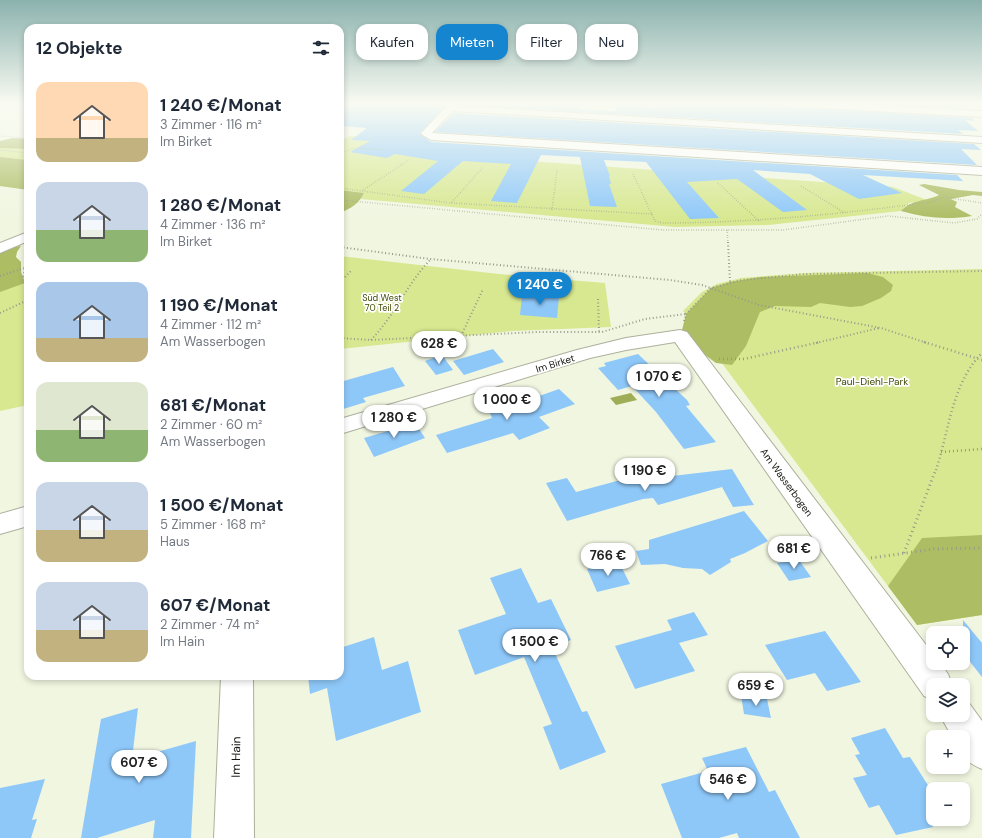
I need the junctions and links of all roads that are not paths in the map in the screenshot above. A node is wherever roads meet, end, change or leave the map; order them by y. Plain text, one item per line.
1 (551, 142) edge
2 (982, 171) edge
3 (24, 238) edge
4 (0, 248) edge
5 (683, 325) joint
6 (344, 426) edge
7 (24, 517) edge
8 (0, 524) edge
9 (931, 678) edge
10 (237, 680) edge
11 (962, 722) edge
12 (982, 751) edge
13 (234, 838) edge

1 - 2 street
3 - 4 street
5 - 6 street, Im Birket
5 - 9 street, Am Wasserbogen
7 - 8 street
10 - 13 street, Im Hain
11 - 12 street

